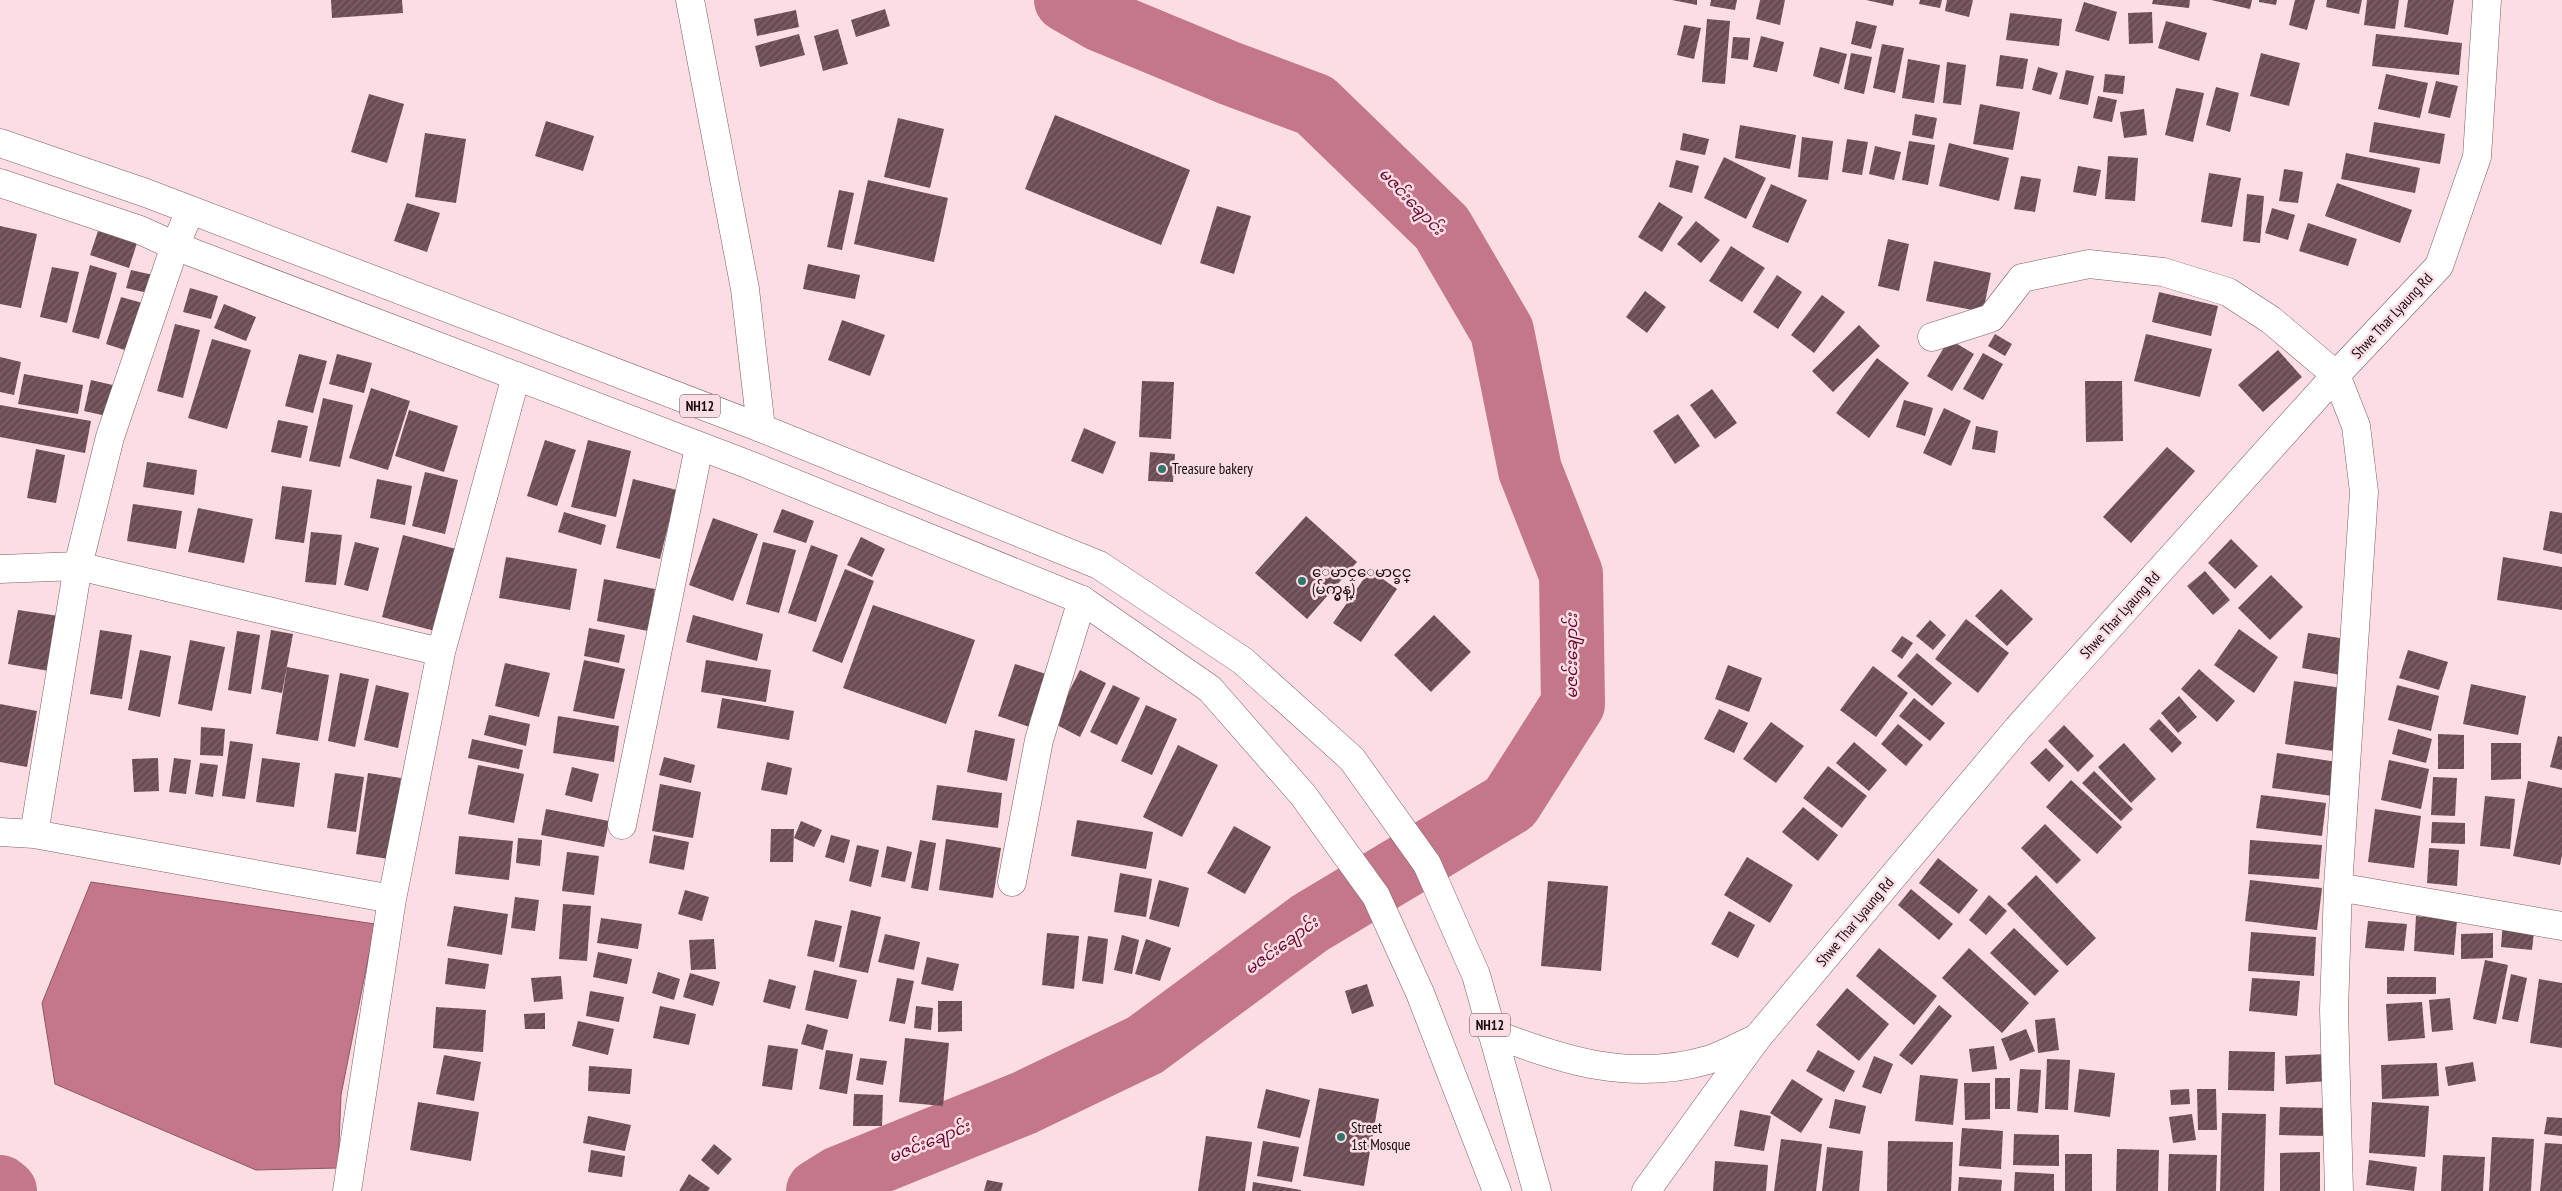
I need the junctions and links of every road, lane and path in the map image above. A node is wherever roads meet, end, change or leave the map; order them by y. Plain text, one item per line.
1 (690, 0) edge
2 (2487, 0) edge
3 (0, 143) edge
4 (0, 183) edge
5 (190, 211) junction
6 (175, 246) junction
7 (1932, 337) dead end
8 (2336, 375) junction
9 (516, 376) junction
10 (761, 428) junction
11 (699, 447) junction
12 (78, 566) junction
13 (0, 569) edge
14 (1082, 600) junction
15 (441, 652) junction
16 (622, 825) dead end
17 (0, 832) edge
18 (34, 834) junction
19 (1012, 882) dead end
20 (2338, 887) junction
21 (392, 899) junction
22 (2562, 926) edge
23 (1492, 1033) junction
24 (1757, 1038) junction
25 (347, 1191) edge
26 (1497, 1191) edge
27 (1537, 1191) edge
28 (1646, 1191) edge
29 (2339, 1191) edge

1 - 10 main road
2 - 8 main road, Shwe Thar Lyaung Rd
3 - 5 main road, NH12
4 - 6 main road, NH12
5 - 6 main road
5 - 10 main road, NH12
6 - 9 main road, NH12
6 - 12 main road
7 - 8 main road
8 - 20 main road
8 - 24 main road, Shwe Thar Lyaung Rd
9 - 11 main road, NH12
9 - 15 main road
10 - 23 main road, NH12
11 - 14 main road, NH12
11 - 16 main road
12 - 13 main road
12 - 15 main road
12 - 18 main road
14 - 19 main road
14 - 26 main road, NH12
15 - 21 main road
17 - 18 main road
18 - 21 main road
20 - 22 main road
20 - 29 main road
21 - 25 main road
23 - 24 main road
23 - 27 main road, NH12
24 - 28 main road, Shwe Thar Lyaung Rd

